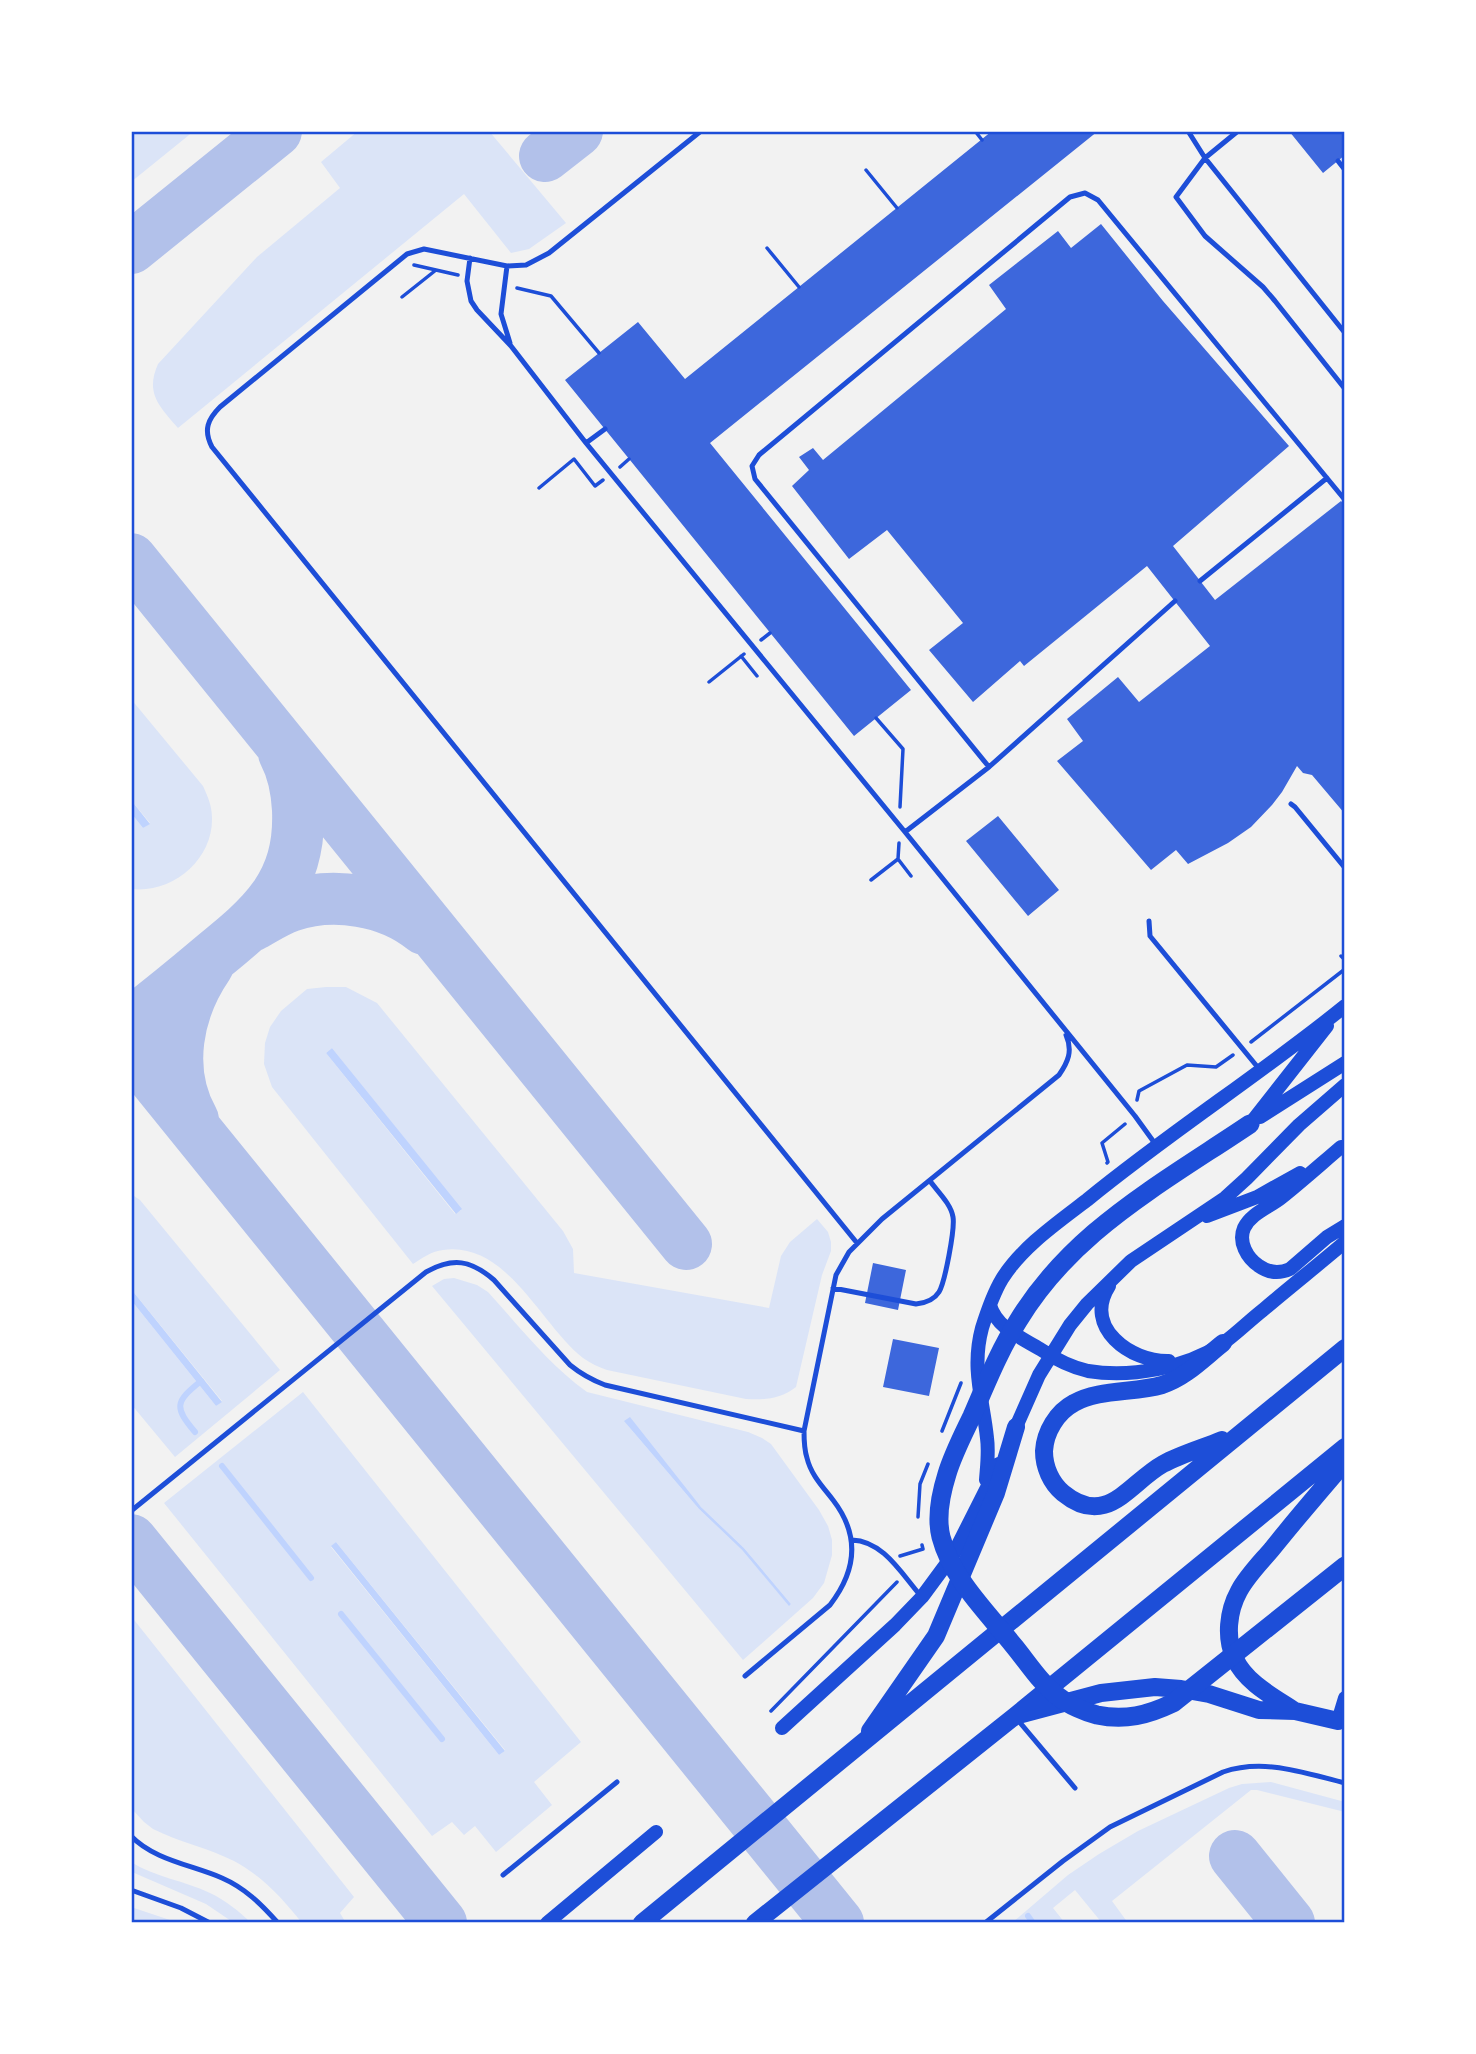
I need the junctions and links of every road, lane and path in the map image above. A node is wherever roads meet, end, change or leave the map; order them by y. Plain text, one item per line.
1 (701, 131) edge
2 (975, 131) edge
3 (1188, 131) edge
4 (1238, 131) edge
5 (982, 140) dead end
6 (1205, 158) junction
7 (1338, 161) dead end
8 (866, 170) dead end
9 (1345, 170) edge
10 (897, 208) dead end
11 (767, 248) dead end
12 (470, 258) junction
13 (411, 264) dead end
14 (507, 266) junction
15 (436, 270) junction
16 (461, 276) dead end
17 (512, 287) dead end
18 (799, 287) dead end
19 (402, 297) dead end
20 (1345, 333) edge
21 (511, 346) junction
22 (599, 354) dead end
23 (1345, 389) edge
24 (605, 429) dead end
25 (586, 443) junction
26 (629, 459) dead end
27 (612, 472) dead end
28 (1327, 478) junction
29 (604, 479) dead end
30 (539, 488) dead end
31 (1345, 500) edge
32 (1200, 580) dead end
33 (1175, 601) dead end
34 (771, 633) dead end
35 (761, 641) dead end
36 (751, 649) dead end
37 (741, 656) junction
38 (757, 676) dead end
39 (709, 682) dead end
40 (876, 718) dead end
41 (989, 767) junction
42 (1290, 804) dead end
43 (900, 818) dead end
44 (902, 832) junction
45 (898, 859) junction
46 (1345, 868) edge
47 (911, 876) dead end
48 (871, 880) dead end
49 (1149, 921) dead end
50 (1343, 1007) edge
51 (1061, 1026) junction
52 (1345, 1063) edge
53 (1260, 1070) junction
54 (1345, 1085) edge
55 (1250, 1124) junction
56 (1343, 1145) edge
57 (1156, 1146) junction
58 (930, 1181) junction
59 (1345, 1226) edge
60 (1180, 1227) junction
61 (1345, 1242) edge
62 (857, 1243) junction
63 (1115, 1276) junction
64 (833, 1288) junction
65 (990, 1304) junction
66 (1223, 1343) junction
67 (1345, 1348) edge
68 (1051, 1357) junction
69 (1188, 1360) junction
70 (1016, 1427) junction
71 (804, 1431) junction
72 (1238, 1434) junction
73 (1345, 1447) edge
74 (1345, 1462) edge
75 (981, 1502) junction
76 (131, 1511) edge
77 (852, 1540) junction
78 (1345, 1566) edge
79 (922, 1597) junction
80 (745, 1676) dead end
81 (1345, 1698) edge
82 (1295, 1711) junction
83 (1015, 1716) junction
84 (1341, 1722) edge
85 (782, 1728) dead end
86 (858, 1748) junction
87 (617, 1782) dead end
88 (1345, 1783) edge
89 (1075, 1788) dead end
90 (656, 1832) dead end
91 (131, 1836) edge
92 (503, 1875) dead end
93 (131, 1890) edge
94 (210, 1923) edge
95 (278, 1923) edge
96 (547, 1923) edge
97 (642, 1923) edge
98 (755, 1923) edge
99 (985, 1923) edge

1 - 14 lane
2 - 5 path
3 - 6 lane
4 - 6 lane
6 - 20 lane
6 - 23 lane
7 - 9 lane
8 - 10 path
11 - 18 path
12 - 14 lane
12 - 21 lane
12 - 62 lane
13 - 15 path
14 - 21 lane
15 - 16 path
15 - 19 path
17 - 22 path
21 - 25 lane
24 - 25 lane
25 - 44 lane
26 - 27 path
28 - 31 lane
28 - 32 lane
28 - 41 lane
29 - 30 path
33 - 41 lane
34 - 35 path
36 - 37 path
37 - 38 path
37 - 39 path
40 - 43 path
41 - 44 lane
42 - 46 lane
44 - 45 path
44 - 51 lane
45 - 47 path
45 - 48 path
49 - 53 lane
50 - 53 main road
50 - 55 main road
51 - 57 lane
51 - 58 lane
52 - 55 main road
53 - 57 main road
54 - 60 main road
55 - 78 highway
56 - 59 main road
56 - 60 main road
57 - 65 main road
58 - 62 lane
58 - 64 lane
60 - 63 main road
61 - 66 main road
62 - 64 lane
63 - 68 main road
63 - 69 main road
64 - 71 lane
65 - 68 main road
65 - 75 main road
66 - 69 main road
66 - 72 highway
67 - 72 highway
68 - 69 main road
68 - 70 main road
70 - 75 main road
70 - 86 highway
71 - 76 lane
71 - 77 lane
72 - 86 highway
73 - 83 highway
74 - 82 highway
75 - 79 main road
77 - 79 lane
77 - 80 lane
79 - 85 main road
81 - 84 main road
82 - 83 highway
82 - 84 highway
83 - 89 lane
83 - 98 highway
86 - 97 highway
87 - 92 lane
88 - 99 lane
90 - 96 main road
91 - 95 lane
93 - 94 lane

